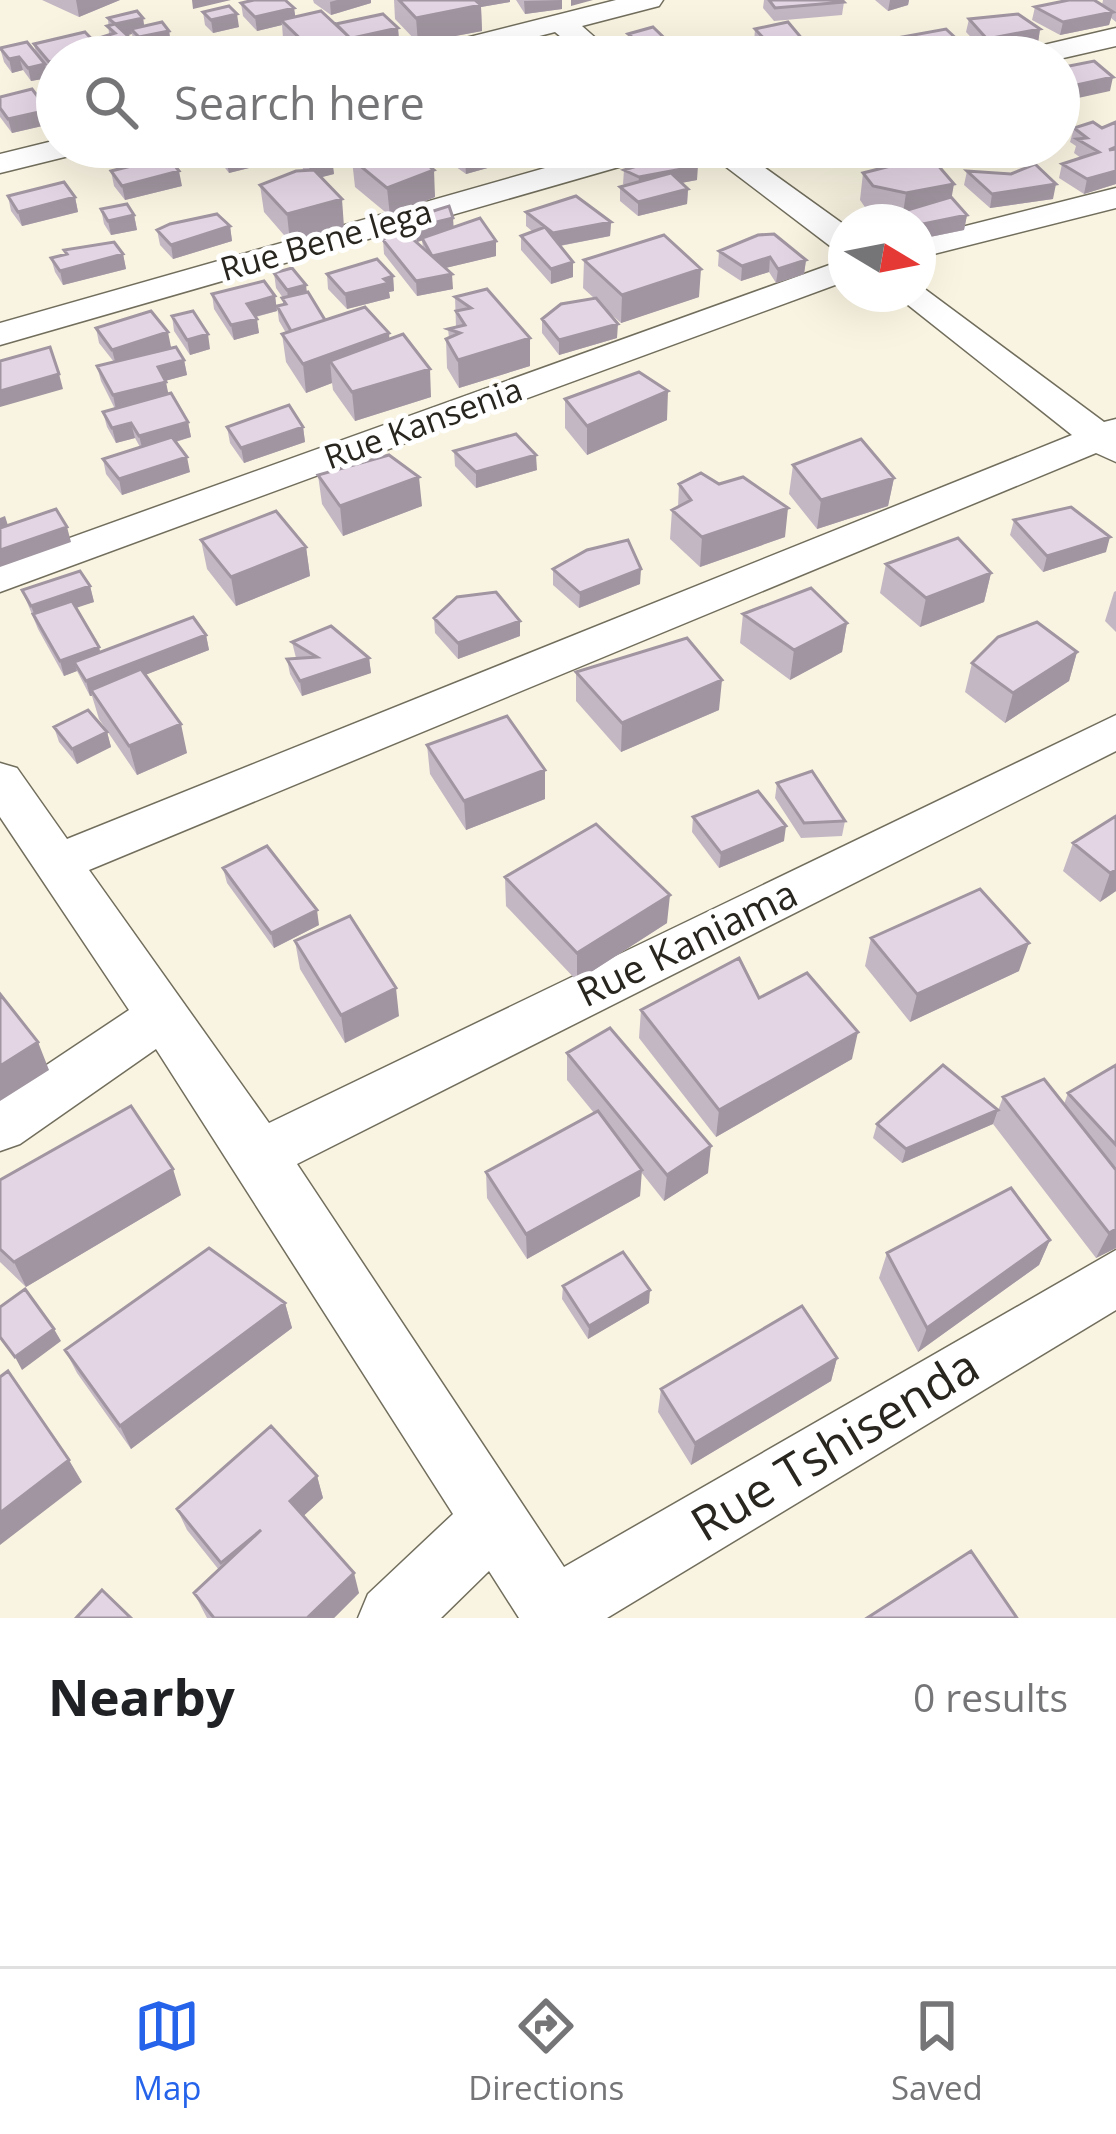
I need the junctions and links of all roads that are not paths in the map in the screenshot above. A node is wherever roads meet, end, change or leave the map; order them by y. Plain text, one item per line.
1 (649, 0) edge
2 (561, 23) junction
3 (509, 36) edge
4 (577, 36) edge
5 (1116, 37) edge
6 (1080, 45) edge
7 (36, 155) edge
8 (0, 164) edge
9 (579, 168) edge
10 (745, 168) edge
11 (1116, 198) edge
12 (828, 229) edge
13 (936, 243) edge
14 (828, 276) edge
15 (936, 310) edge
16 (0, 334) edge
17 (1110, 439) edge
18 (0, 578) edge
19 (1116, 730) edge
20 (0, 780) edge
21 (57, 863) junction
22 (162, 1016) junction
23 (0, 1127) edge
24 (259, 1155) junction
25 (1116, 1278) edge
26 (496, 1518) junction
27 (556, 1615) edge
28 (392, 1618) edge

1 - 2 street
2 - 3 street
2 - 4 street
5 - 6 street
7 - 8 street
9 - 16 street, Rue Bene lega
10 - 12 street
11 - 13 street
14 - 18 street, Rue Kansenia
15 - 17 street
17 - 21 street
19 - 24 street, Rue Kaniama
20 - 21 street
21 - 22 street
22 - 23 street
22 - 24 street
24 - 26 street
25 - 27 street, Rue Tshisenda
26 - 27 street
26 - 28 street

